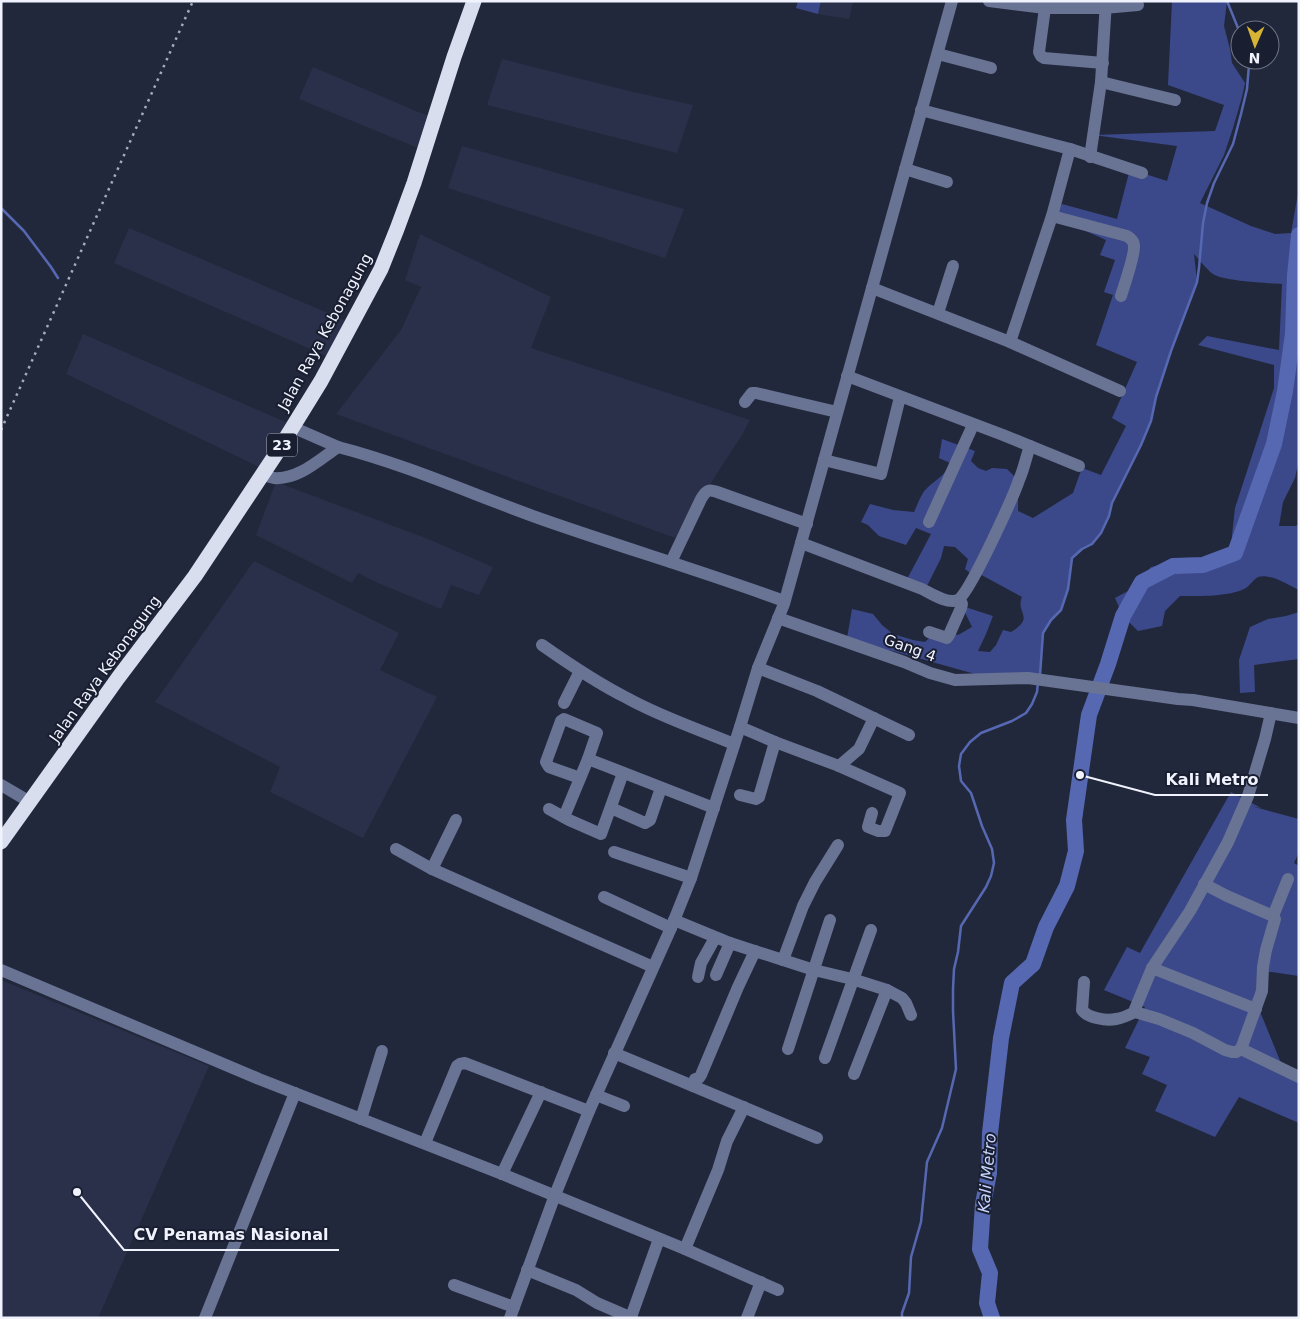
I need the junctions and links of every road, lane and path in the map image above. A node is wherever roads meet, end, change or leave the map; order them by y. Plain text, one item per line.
1 (474, 1) edge
2 (952, 1) edge
3 (989, 1) edge
4 (1138, 4) dead end
5 (1105, 5) edge
6 (1045, 8) junction
7 (938, 54) junction
8 (1103, 63) junction
9 (991, 68) dead end
10 (1101, 82) junction
11 (1175, 100) dead end
12 (921, 110) junction
13 (1070, 149) junction
14 (1090, 157) junction
15 (905, 169) junction
16 (1142, 173) dead end
17 (946, 182) dead end
18 (1052, 216) junction
19 (954, 266) dead end
20 (872, 288) junction
21 (1120, 296) dead end
22 (938, 314) junction
23 (1010, 342) junction
24 (847, 376) junction
25 (1120, 391) dead end
26 (900, 397) junction
27 (745, 402) dead end
28 (837, 412) junction
29 (973, 425) junction
30 (292, 427) junction
31 (1030, 446) junction
32 (338, 447) junction
33 (824, 460) junction
34 (1079, 466) dead end
35 (262, 475) junction
36 (929, 522) dead end
37 (807, 524) junction
38 (801, 542) junction
39 (671, 562) junction
40 (960, 600) junction
41 (781, 609) junction
42 (930, 632) dead end
43 (542, 645) dead end
44 (758, 668) junction
45 (580, 671) junction
46 (564, 703) dead end
47 (1271, 713) junction
48 (874, 718) junction
49 (1299, 718) edge
50 (740, 727) junction
51 (909, 735) dead end
52 (775, 742) junction
53 (734, 744) junction
54 (588, 759) junction
55 (840, 766) junction
56 (623, 773) junction
57 (580, 778) junction
58 (1, 785) edge
59 (661, 788) junction
60 (740, 795) dead end
61 (30, 802) junction
62 (611, 808) junction
63 (714, 808) junction
64 (549, 809) dead end
65 (872, 813) dead end
66 (564, 818) junction
67 (456, 820) dead end
68 (1, 842) edge
69 (838, 845) dead end
70 (396, 849) dead end
71 (614, 852) dead end
72 (432, 869) junction
73 (691, 878) junction
74 (1288, 878) dead end
75 (1204, 884) junction
76 (604, 897) dead end
77 (1273, 916) junction
78 (830, 920) dead end
79 (672, 924) junction
80 (871, 930) dead end
81 (715, 938) junction
82 (730, 944) junction
83 (755, 951) junction
84 (783, 960) junction
85 (653, 967) junction
86 (1152, 968) junction
87 (1, 970) edge
88 (814, 970) junction
89 (716, 975) dead end
90 (698, 977) dead end
91 (852, 979) junction
92 (1084, 982) dead end
93 (887, 990) junction
94 (1256, 1009) junction
95 (1136, 1012) junction
96 (911, 1015) dead end
97 (788, 1049) dead end
98 (1241, 1049) junction
99 (382, 1051) dead end
100 (614, 1053) junction
101 (825, 1058) dead end
102 (854, 1074) dead end
103 (1299, 1078) edge
104 (693, 1086) junction
105 (541, 1092) junction
106 (295, 1093) junction
107 (596, 1095) junction
108 (624, 1106) dead end
109 (744, 1108) junction
110 (589, 1111) junction
111 (361, 1119) junction
112 (817, 1138) dead end
113 (425, 1144) junction
114 (502, 1174) junction
115 (555, 1195) junction
116 (659, 1239) junction
117 (685, 1249) junction
118 (527, 1270) junction
119 (761, 1282) junction
120 (454, 1285) dead end
121 (778, 1290) dead end
122 (512, 1312) edge
123 (205, 1318) edge
124 (632, 1318) edge
125 (747, 1318) edge

1 - 30 highway, Jalan Raya Kebonagung / 23
2 - 7 street
3 - 6 street
4 - 5 street
5 - 6 street
5 - 8 street
6 - 8 street
7 - 9 street
7 - 12 street
8 - 10 street
10 - 11 street
10 - 14 street
12 - 13 street
12 - 15 street
13 - 14 street
13 - 18 street
14 - 16 street
15 - 17 street
15 - 20 street
18 - 21 street
18 - 23 street
19 - 22 street
20 - 22 street
20 - 24 street
22 - 23 street
23 - 25 street
24 - 26 street
24 - 28 street
26 - 29 street
26 - 33 street
27 - 28 street
28 - 33 street
29 - 31 street
29 - 36 street
30 - 32 street, Gang 4
30 - 35 highway, Jalan Raya Kebonagung / 23
31 - 34 street
31 - 40 street
32 - 35 street
32 - 39 street, Gang 4
33 - 37 street
35 - 61 highway, Jalan Raya Kebonagung / 23
37 - 38 street
37 - 39 street
38 - 40 street
38 - 41 street
39 - 41 street, Gang 4
40 - 42 street
41 - 44 street
41 - 47 street, Gang 4
43 - 45 street
44 - 48 street
44 - 50 street
45 - 46 street
45 - 53 street
47 - 49 street, Gang 4
47 - 75 street
48 - 51 street
48 - 55 street
50 - 52 street
50 - 53 street
52 - 55 street
52 - 60 street
53 - 63 street
54 - 56 street
54 - 57 street
54 - 57 street
55 - 65 street
56 - 59 street
56 - 62 street
57 - 66 street
58 - 61 street
59 - 62 street
59 - 63 street
61 - 68 highway, Jalan Raya Kebonagung / 23
62 - 66 street
63 - 73 street
64 - 66 street
67 - 72 street
69 - 84 street
70 - 72 street
71 - 73 street
72 - 85 street
73 - 79 street
74 - 77 street
75 - 77 street
75 - 86 street
76 - 79 street
77 - 94 street
78 - 88 street
79 - 81 street
79 - 85 street
80 - 91 street
81 - 82 street
81 - 90 street
82 - 83 street
82 - 89 street
83 - 84 street
83 - 104 street
84 - 88 street
85 - 100 street
86 - 94 street
86 - 95 street
87 - 106 street
88 - 91 street
88 - 97 street
91 - 93 street
91 - 101 street
92 - 95 street
93 - 96 street
93 - 102 street
94 - 98 street
95 - 98 street
98 - 103 street
99 - 111 street
100 - 104 street
100 - 107 street
104 - 109 street
105 - 110 street
105 - 113 street
105 - 114 street
106 - 111 street
106 - 123 street
107 - 108 street
107 - 110 street
109 - 112 street
109 - 117 street
110 - 115 street
111 - 113 street
113 - 114 street
114 - 115 street
115 - 116 street
115 - 118 street
116 - 117 street
116 - 124 street
117 - 119 street
118 - 122 street
118 - 124 street
119 - 121 street
119 - 125 street
120 - 122 street

